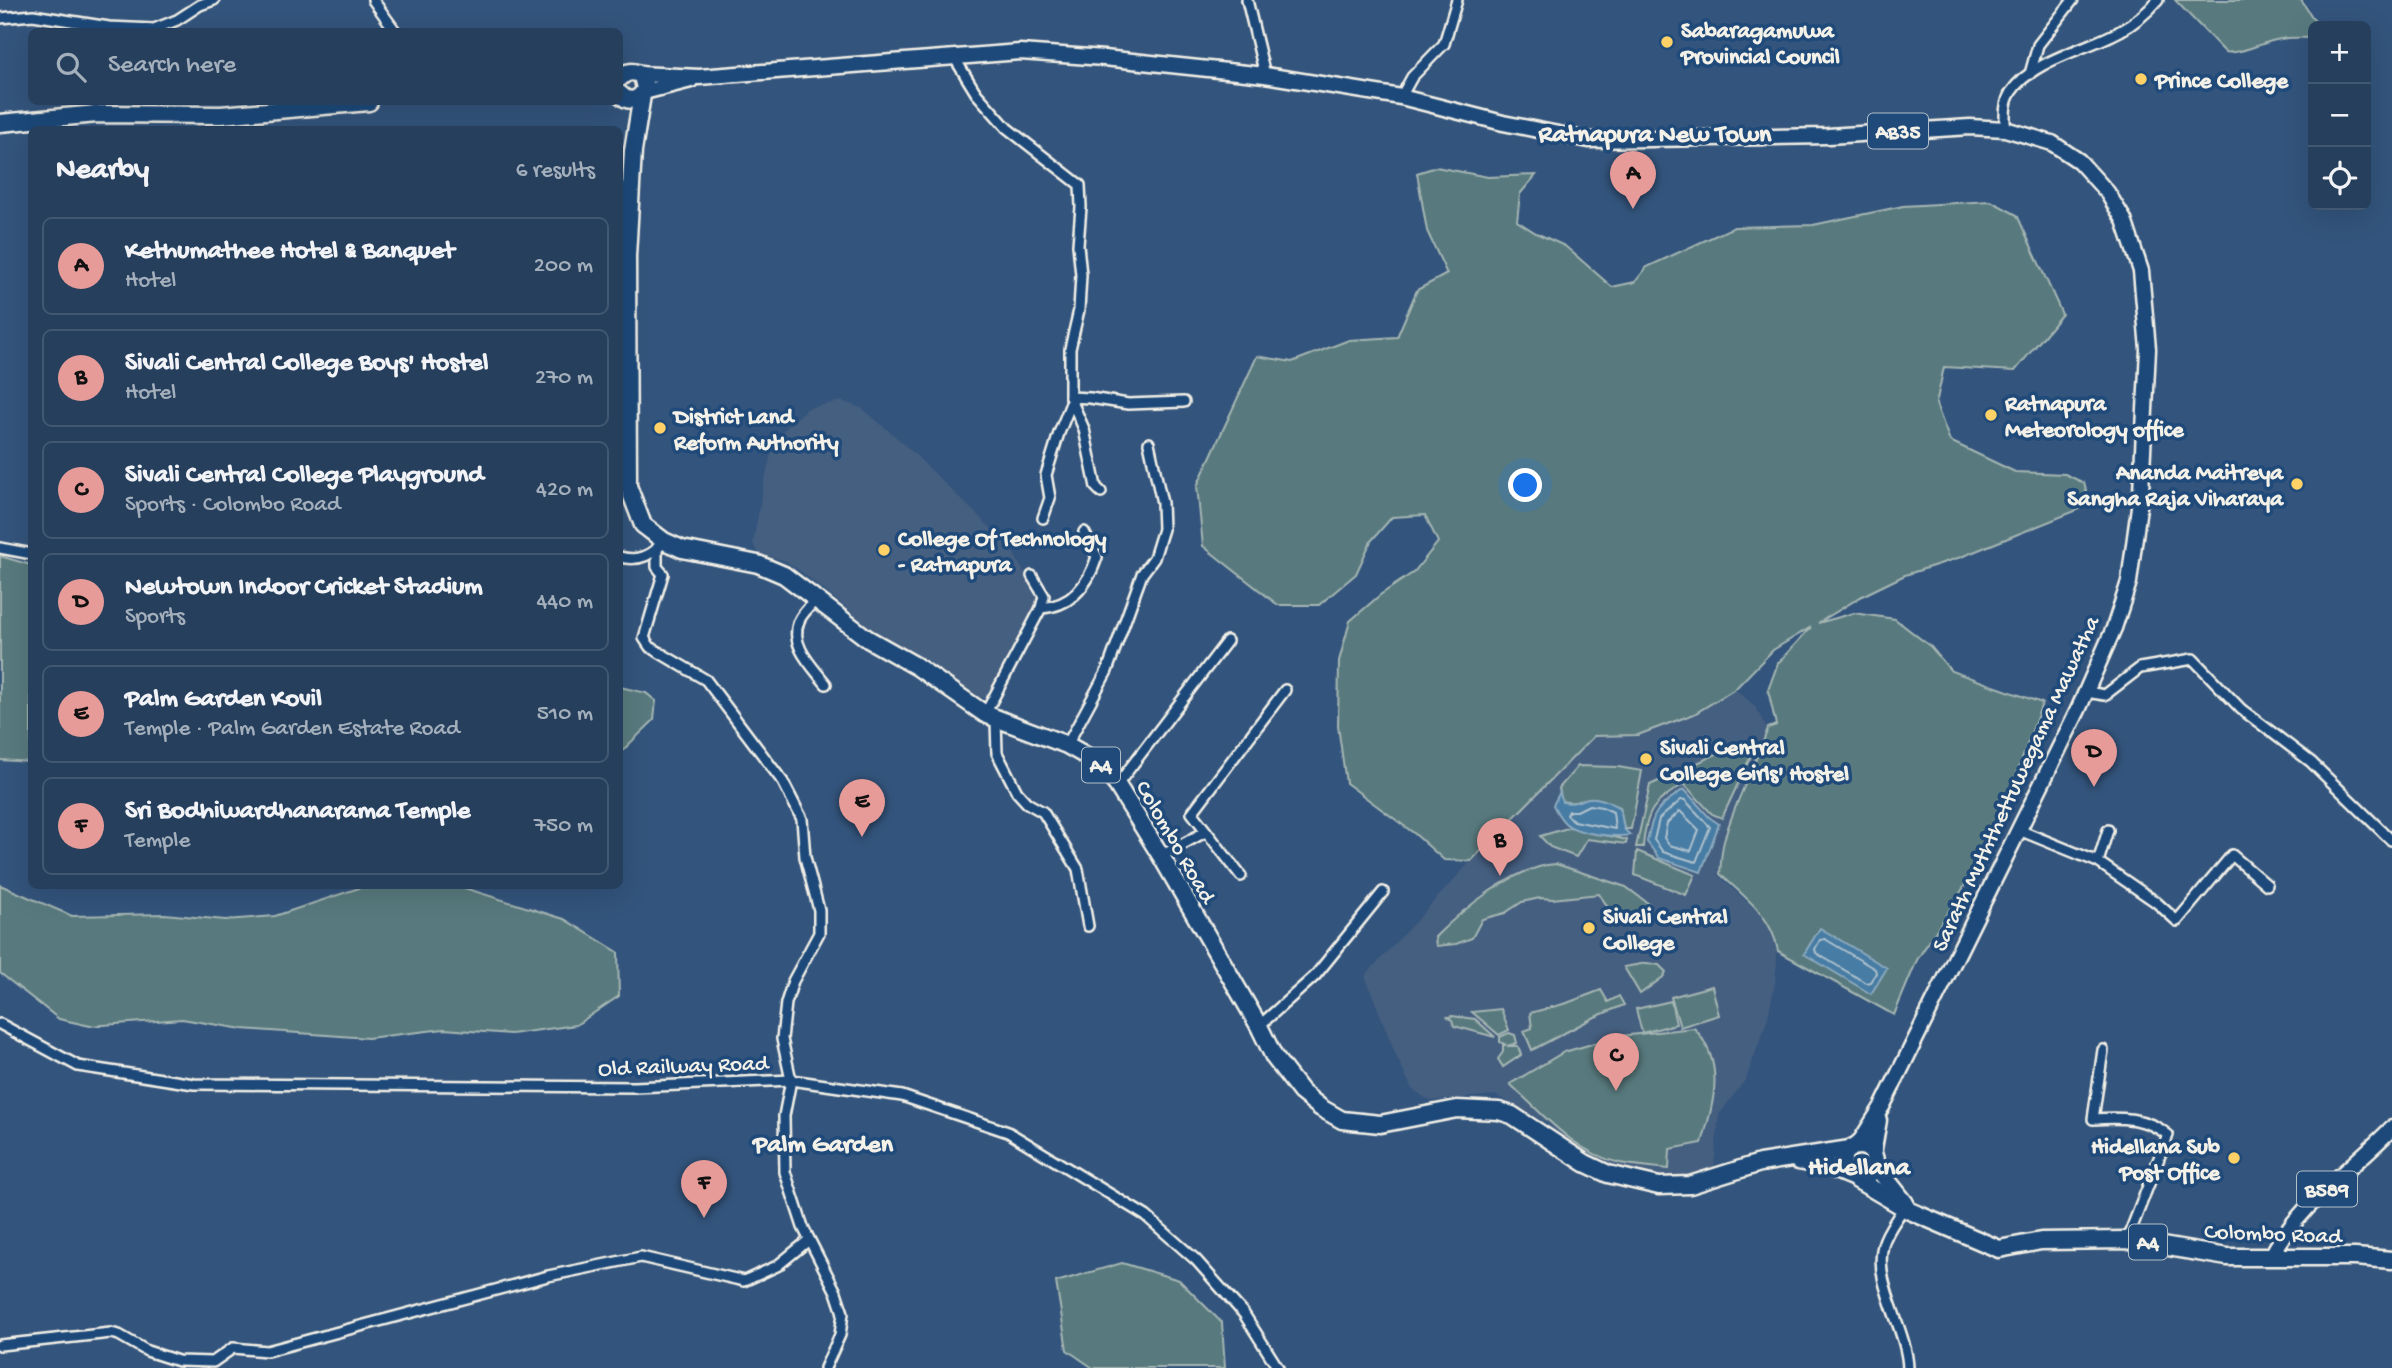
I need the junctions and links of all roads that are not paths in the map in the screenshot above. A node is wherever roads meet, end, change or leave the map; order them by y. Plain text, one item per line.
1 (214, 0) edge
2 (373, 0) edge
3 (1247, 0) edge
4 (1457, 0) edge
5 (2073, 0) edge
6 (2158, 0) edge
7 (0, 18) edge
8 (132, 28) edge
9 (157, 28) edge
10 (393, 28) edge
11 (954, 57) junction
12 (2030, 74) junction
13 (626, 75) edge
14 (1265, 75) junction
15 (699, 78) junction
16 (643, 93) junction
17 (623, 96) edge
18 (1401, 97) junction
19 (623, 101) edge
20 (335, 105) edge
21 (0, 123) edge
22 (2005, 129) junction
23 (633, 151) junction
24 (1071, 400) junction
25 (1184, 402) dead end
26 (1149, 443) dead end
27 (1101, 492) dead end
28 (1043, 518) dead end
29 (1084, 532) dead end
30 (661, 545) junction
31 (0, 548) edge
32 (28, 553) edge
33 (623, 558) edge
34 (1032, 576) dead end
35 (816, 599) junction
36 (1041, 608) junction
37 (1227, 641) dead end
38 (825, 684) dead end
39 (1286, 690) dead end
40 (2086, 692) junction
41 (990, 717) junction
42 (1068, 745) junction
43 (1117, 785) junction
44 (2108, 830) dead end
45 (2019, 831) junction
46 (1205, 832) junction
47 (2391, 839) edge
48 (1161, 856) junction
49 (2098, 862) junction
50 (1241, 876) dead end
51 (2267, 885) dead end
52 (1383, 892) dead end
53 (1088, 926) dead end
54 (0, 1024) edge
55 (1259, 1027) junction
56 (2103, 1050) dead end
57 (792, 1080) junction
58 (1883, 1105) junction
59 (2392, 1128) edge
60 (1851, 1149) junction
61 (1874, 1157) junction
62 (1785, 1159) junction
63 (1852, 1177) junction
64 (1907, 1209) junction
65 (809, 1240) junction
66 (2127, 1240) junction
67 (2271, 1257) junction
68 (2392, 1260) edge
69 (0, 1345) edge
70 (825, 1368) edge
71 (1278, 1368) edge
72 (1908, 1368) edge

1 - 9 street
2 - 10 street
3 - 14 street
4 - 18 street
5 - 12 street
6 - 12 street
7 - 8 street
11 - 14 main road, Sarath Muththettuwegama Mawatha / AB35
11 - 15 main road, Sarath Muththettuwegama Mawatha / AB35
11 - 24 street
12 - 22 street
13 - 15 main road
13 - 16 highway
14 - 18 main road, Sarath Muththettuwegama Mawatha / AB35
15 - 16 main road
16 - 17 highway
16 - 23 highway, Colombo Road / A4
18 - 22 main road, Sarath Muththettuwegama Mawatha / AB35
19 - 23 highway, Colombo Road / A4
20 - 21 highway
22 - 40 main road, Sarath Muththettuwegama Mawatha / AB35
23 - 30 highway, Colombo Road / A4
24 - 25 street
24 - 27 street
24 - 28 street
26 - 42 street
29 - 36 street
30 - 33 street
30 - 35 highway, Colombo Road / A4
30 - 57 street
31 - 32 street
34 - 36 street
35 - 38 street
35 - 41 highway, Colombo Road / A4
36 - 41 street
37 - 43 street
39 - 46 street
40 - 45 main road, Sarath Muththettuwegama Mawatha / AB35
40 - 47 street
41 - 42 highway, Colombo Road / A4
41 - 53 street
42 - 43 highway, Colombo Road / A4
43 - 48 highway, Colombo Road / A4
44 - 49 street
45 - 49 street
45 - 58 main road, Sarath Muththettuwegama Mawatha / AB35
46 - 48 street
46 - 50 street
48 - 55 highway, Colombo Road / A4
49 - 51 street
52 - 55 street
54 - 57 street, Old Railway Road
55 - 62 highway, Colombo Road / A4
56 - 66 street
57 - 65 street
57 - 71 street, Old Railway Road
58 - 60 main road
58 - 61 main road
59 - 67 main road, B589
60 - 61 highway
60 - 62 highway, Colombo Road / A4
60 - 63 highway
61 - 63 highway
61 - 64 highway, Colombo Road / A4
62 - 63 highway, Colombo Road / A4
63 - 64 highway, Colombo Road / A4
64 - 66 highway, Colombo Road / A4
64 - 72 street
65 - 69 street
65 - 70 street
66 - 67 highway, Colombo Road / A4
67 - 68 highway, Colombo Road / A4

